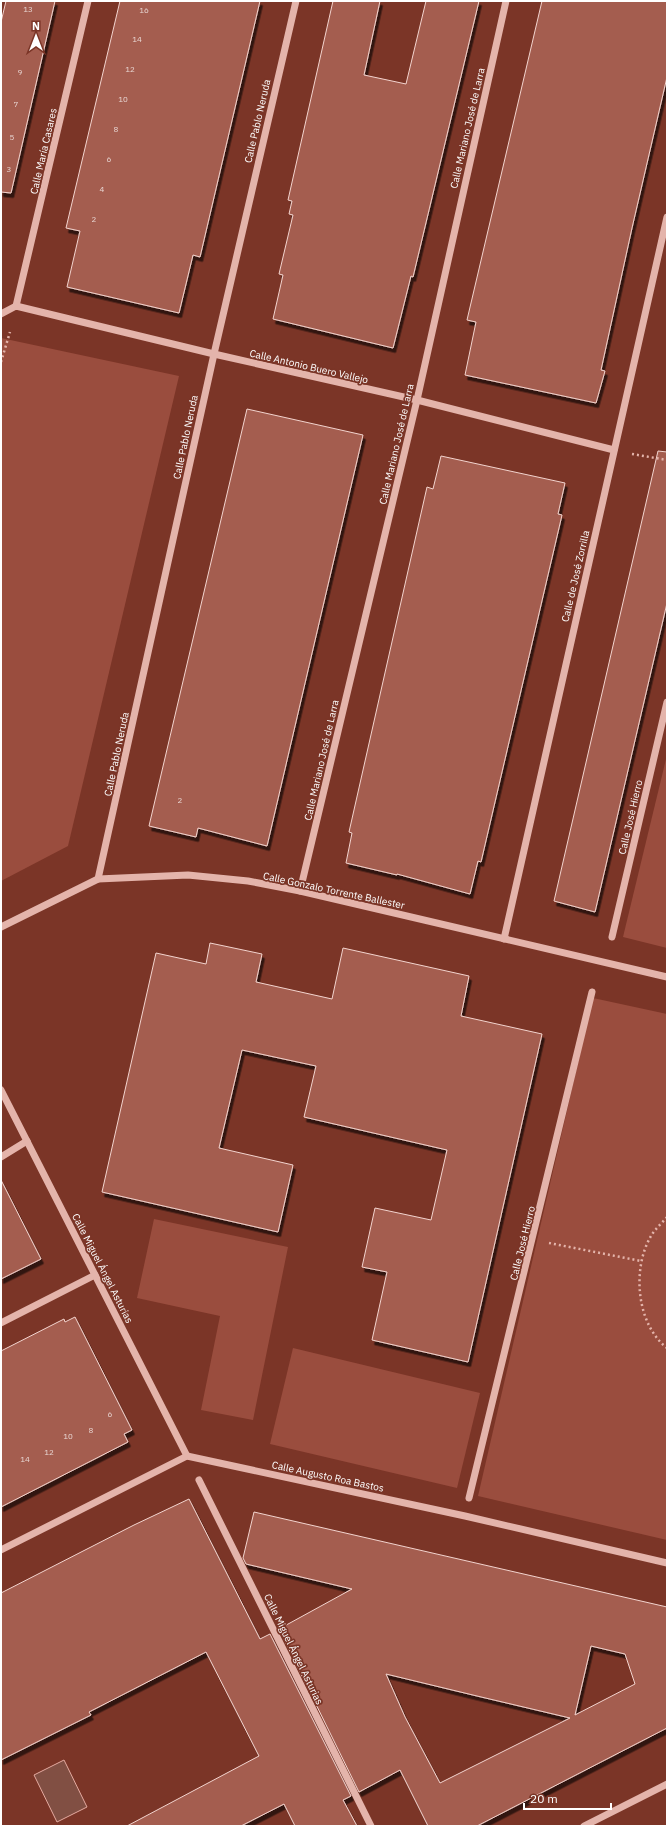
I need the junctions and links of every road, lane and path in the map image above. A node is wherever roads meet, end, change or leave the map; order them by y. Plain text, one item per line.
1 (88, 1) edge
2 (296, 1) edge
3 (506, 1) edge
4 (667, 217) edge
5 (16, 306) junction
6 (1, 314) edge
7 (10, 332) dead end
8 (214, 354) junction
9 (1, 362) edge
10 (417, 400) junction
11 (614, 450) junction
12 (632, 454) dead end
13 (667, 460) edge
14 (667, 702) edge
15 (98, 879) junction
16 (300, 891) junction
17 (1, 927) edge
18 (612, 937) dead end
19 (504, 939) junction
20 (667, 977) edge
21 (592, 992) dead end
22 (1, 1090) edge
23 (27, 1141) junction
24 (1, 1157) edge
25 (667, 1217) edge
26 (533, 1240) junction
27 (641, 1261) junction
28 (95, 1275) junction
29 (1, 1323) edge
30 (667, 1348) edge
31 (187, 1456) junction
32 (199, 1480) dead end
33 (470, 1498) dead end
34 (1, 1550) edge
35 (667, 1563) edge
36 (667, 1784) edge
37 (372, 1826) edge
38 (584, 1826) edge

1 - 5 street, Calle María Casares
2 - 8 street, Calle Pablo Neruda
3 - 10 street, Calle Mariano José de Larra
4 - 11 street, Calle de José Zorrilla
5 - 6 street
5 - 8 street, Calle Antonio Buero Vallejo
7 - 9 path
8 - 10 street, Calle Antonio Buero Vallejo
8 - 15 street, Calle Pablo Neruda
10 - 11 street, Calle Antonio Buero Vallejo
10 - 16 street, Calle Mariano José de Larra
11 - 19 street, Calle de José Zorrilla
12 - 13 path
14 - 18 street, Calle José Hierro
15 - 16 street, Calle Gonzalo Torrente Ballester
15 - 17 street, Calle Gonzalo Torrente Ballester
16 - 19 street, Calle Gonzalo Torrente Ballester
19 - 20 street, Calle Gonzalo Torrente Ballester
21 - 26 street, Calle José Hierro
22 - 23 street, Calle Miguel Ángel Asturias
23 - 24 street
23 - 28 street, Calle Miguel Ángel Asturias
25 - 27 path
26 - 27 path
26 - 33 street, Calle José Hierro
27 - 30 path
28 - 29 street
28 - 31 street, Calle Miguel Ángel Asturias
31 - 34 street
31 - 35 street, Calle Augusto Roa Bastos
32 - 37 street, Calle Miguel Ángel Asturias
36 - 38 street

